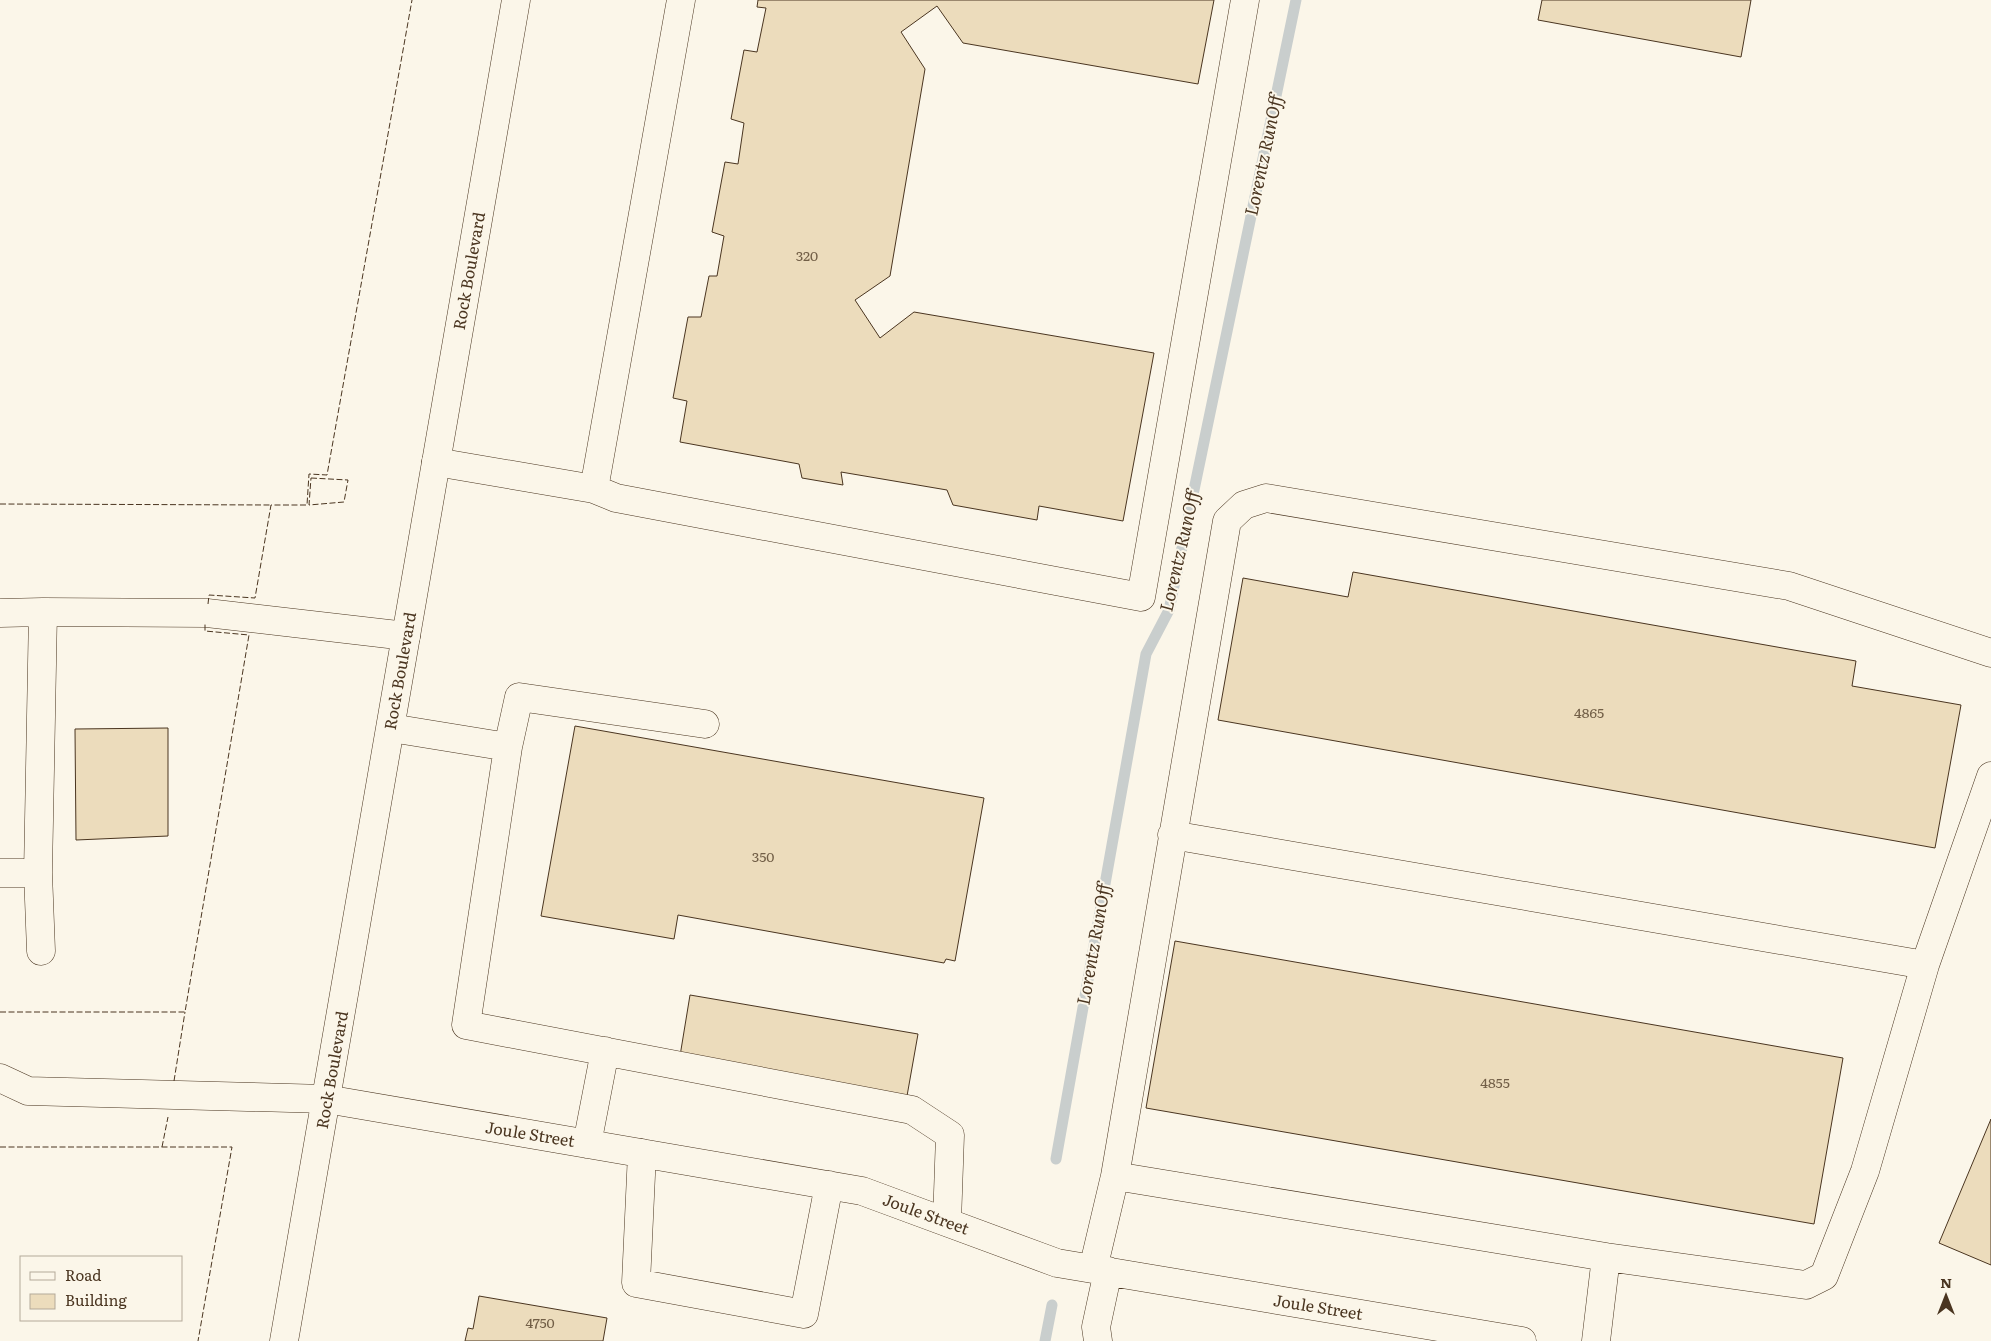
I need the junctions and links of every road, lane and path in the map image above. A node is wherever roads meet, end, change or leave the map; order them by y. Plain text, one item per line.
1 (516, 0) edge
2 (681, 0) edge
3 (1245, 0) edge
4 (436, 462) junction
5 (594, 489) junction
6 (43, 612) junction
7 (0, 613) edge
8 (406, 636) junction
9 (1991, 653) edge
10 (705, 724) dead end
11 (390, 728) junction
12 (508, 747) junction
13 (1991, 776) edge
14 (1172, 834) junction
15 (0, 873) edge
16 (38, 873) junction
17 (41, 951) dead end
18 (1925, 965) junction
19 (605, 1051) junction
20 (1, 1080) edge
21 (326, 1099) junction
22 (587, 1144) junction
23 (642, 1153) junction
24 (1115, 1176) junction
25 (829, 1185) junction
26 (946, 1222) junction
27 (1606, 1257) junction
28 (1100, 1270) junction
29 (284, 1341) edge
30 (1098, 1341) edge
31 (1522, 1341) edge
32 (1596, 1341) edge

1 - 4 main road, Rock Boulevard
2 - 5 main road
3 - 5 main road
4 - 5 main road
4 - 8 main road, Rock Boulevard
6 - 7 main road
6 - 8 main road
6 - 16 main road
8 - 11 main road, Rock Boulevard
9 - 14 main road
10 - 12 main road
11 - 12 main road
11 - 21 main road, Rock Boulevard
12 - 19 main road
13 - 18 main road
14 - 18 main road
14 - 24 main road
15 - 16 main road
16 - 17 main road
18 - 27 main road
19 - 22 main road
19 - 26 main road
20 - 21 main road, Joule Street
21 - 22 main road, Joule Street
21 - 29 main road, Rock Boulevard
22 - 23 main road, Joule Street
23 - 25 main road, Joule Street
23 - 25 main road
24 - 27 main road
24 - 28 main road
25 - 26 main road, Joule Street
26 - 28 main road, Joule Street
27 - 32 main road
28 - 30 main road
28 - 31 main road, Joule Street

